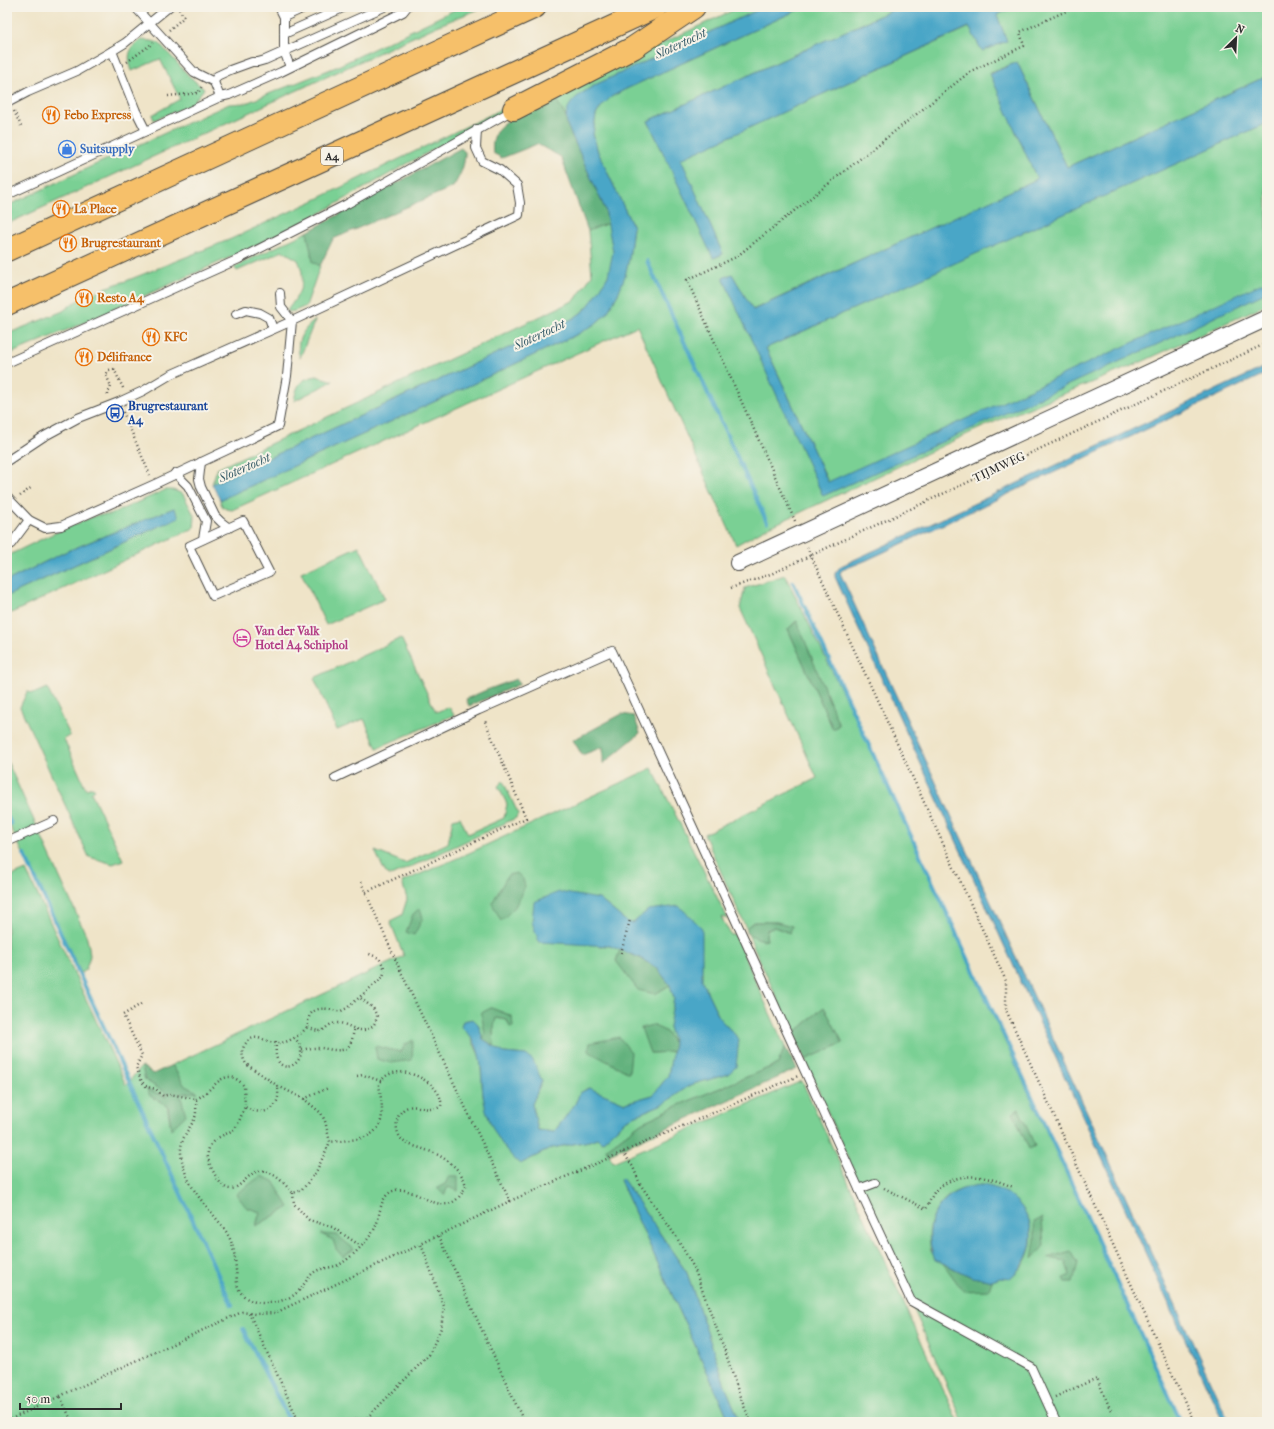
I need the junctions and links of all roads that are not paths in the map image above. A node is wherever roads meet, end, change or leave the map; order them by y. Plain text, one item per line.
1 (135, 7) edge
2 (169, 7) edge
3 (279, 7) edge
4 (306, 7) edge
5 (345, 7) edge
6 (384, 7) edge
7 (408, 7) edge
8 (535, 7) edge
9 (656, 7) edge
10 (694, 7) edge
11 (284, 17) junction
12 (149, 23) junction
13 (284, 34) junction
14 (112, 51) junction
15 (284, 51) junction
16 (290, 67) junction
17 (210, 80) junction
18 (220, 97) junction
19 (8, 102) edge
20 (514, 109) joint
21 (478, 129) junction
22 (146, 131) junction
23 (7, 195) edge
24 (7, 250) edge
25 (280, 293) dead end
26 (7, 304) edge
27 (236, 314) dead end
28 (1267, 318) edge
29 (292, 321) junction
30 (273, 329) junction
31 (7, 363) edge
32 (7, 461) edge
33 (201, 462) junction
34 (176, 473) junction
35 (9, 500) edge
36 (29, 520) junction
37 (229, 528) junction
38 (202, 539) junction
39 (7, 546) edge
40 (738, 563) dead end
41 (334, 778) dead end
42 (54, 821) dead end
43 (7, 842) edge
44 (875, 1183) road end
45 (859, 1189) junction
46 (1056, 1422) edge

1 - 12 lane
2 - 12 lane
3 - 11 lane
4 - 11 lane
5 - 13 lane
6 - 15 lane
7 - 16 lane
8 - 24 highway
9 - 26 highway, A4
10 - 20 highway
11 - 13 lane
12 - 14 lane
12 - 17 lane
13 - 15 lane
14 - 19 lane
14 - 22 lane
15 - 16 lane
15 - 17 lane
16 - 18 lane
17 - 18 lane
18 - 22 lane
20 - 21 lane
21 - 29 lane
21 - 31 lane
22 - 23 lane
25 - 29 lane
27 - 30 lane
28 - 40 street, TIJMWEG
29 - 30 lane
29 - 33 lane
30 - 32 lane
33 - 34 lane
33 - 37 lane
34 - 36 lane
34 - 38 lane
35 - 36 lane
36 - 39 lane
37 - 38 lane
37 - 38 lane
41 - 45 lane
42 - 43 lane
44 - 45 lane
45 - 46 lane

